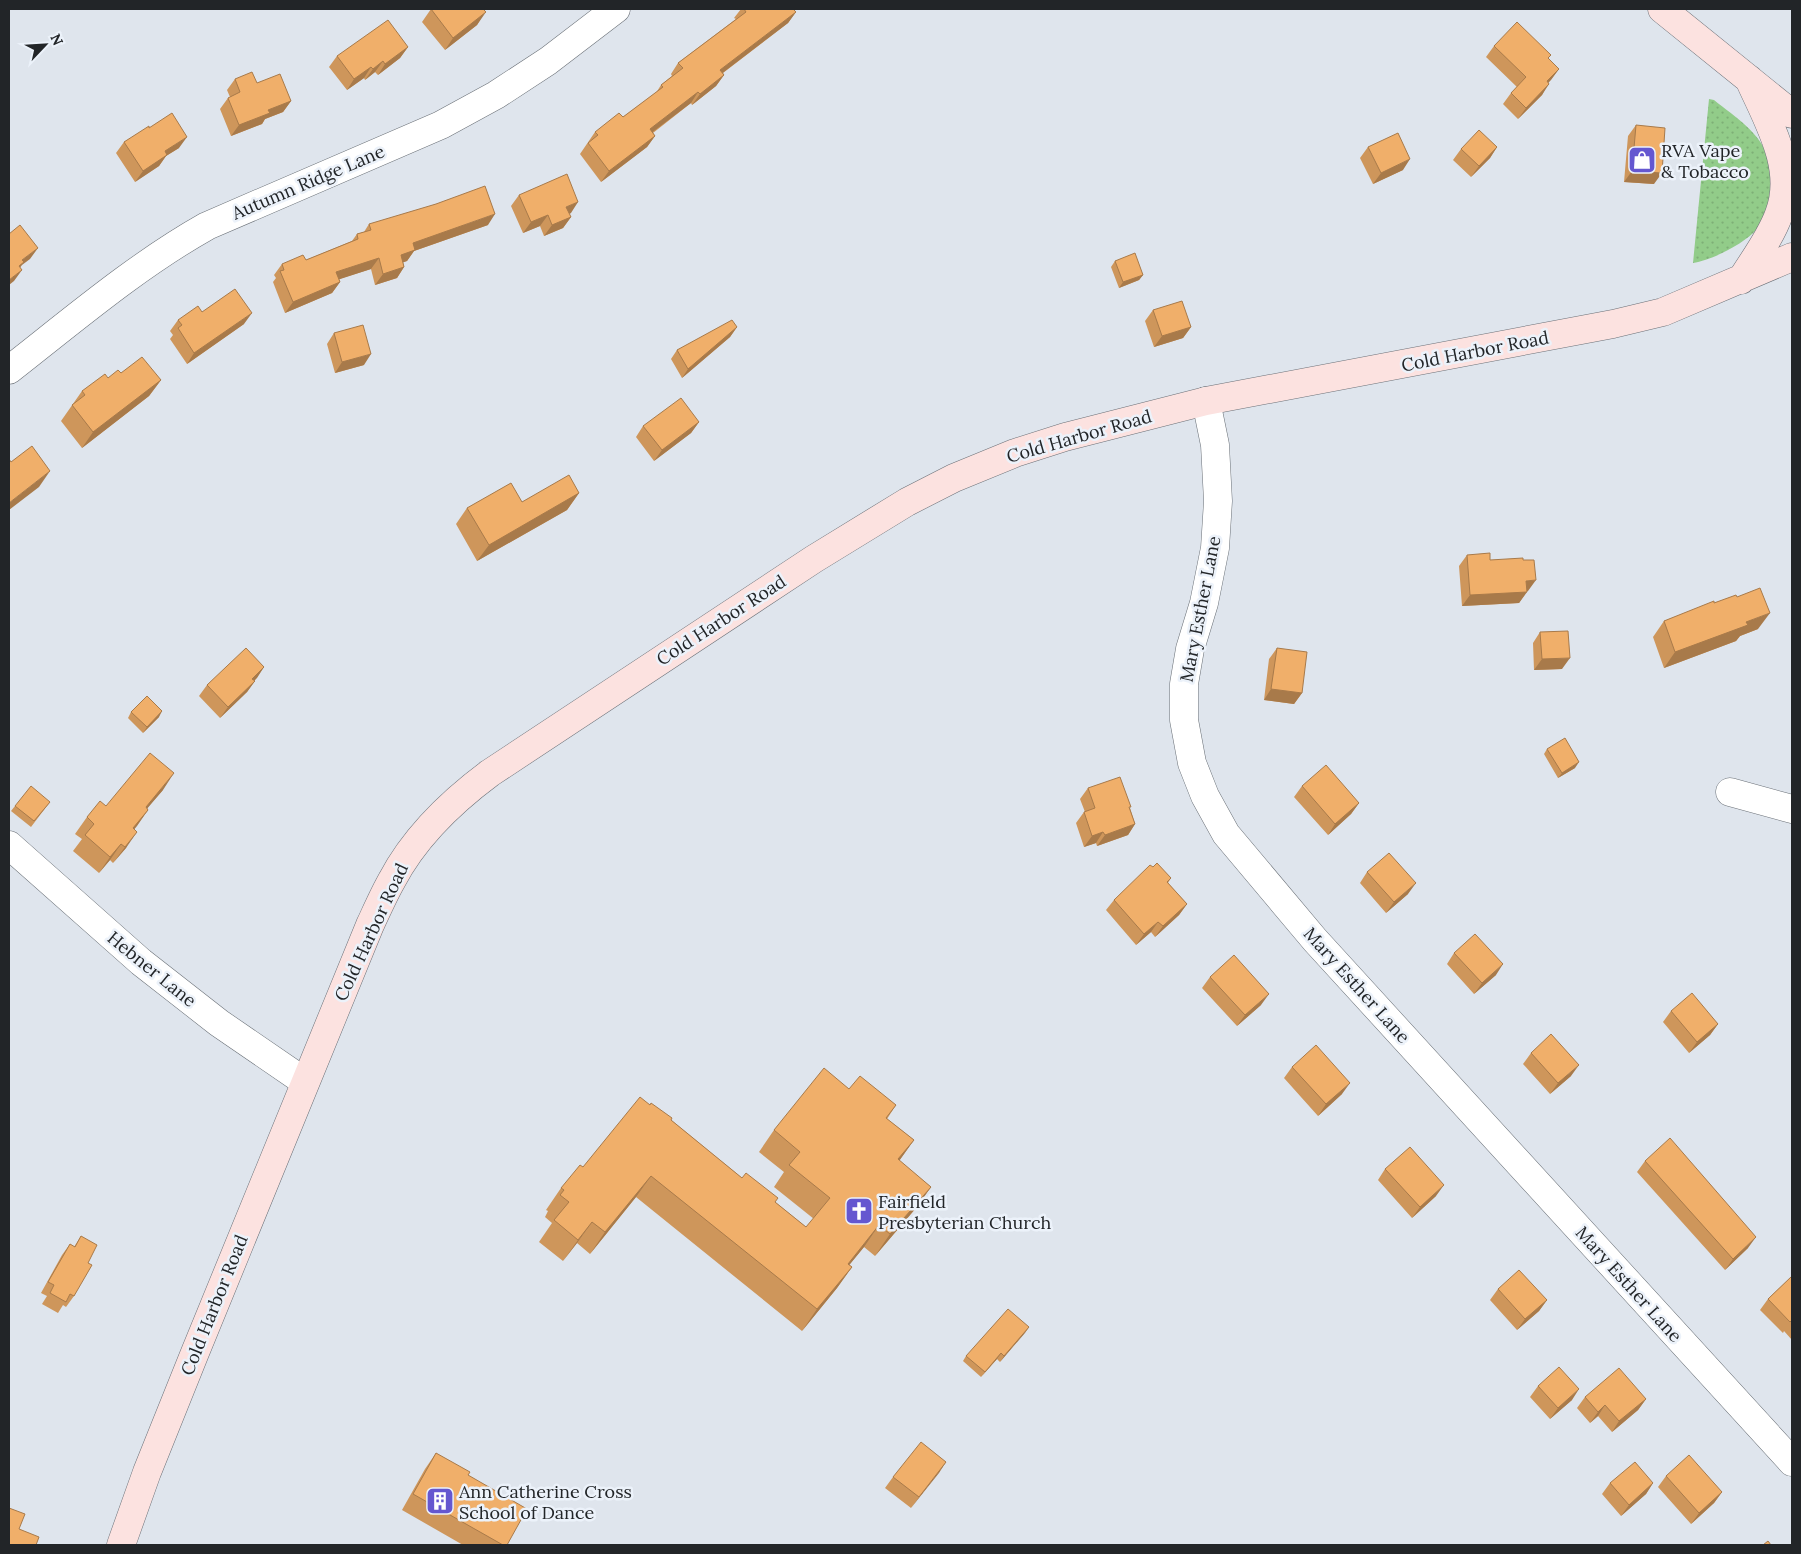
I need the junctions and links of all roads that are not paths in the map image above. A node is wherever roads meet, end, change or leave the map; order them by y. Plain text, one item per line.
1 (616, 9) edge
2 (1662, 9) edge
3 (1749, 79) junction
4 (1792, 114) edge
5 (1792, 257) edge
6 (1741, 280) junction
7 (9, 370) edge
8 (1206, 400) junction
9 (1730, 792) dead end
10 (1792, 809) edge
11 (9, 845) edge
12 (305, 1082) junction
13 (1792, 1462) edge
14 (121, 1545) edge

1 - 7 street, Autumn Ridge Lane
2 - 3 main road
3 - 4 main road
3 - 6 main road
5 - 6 main road, Cold Harbor Road
6 - 8 main road, Cold Harbor Road
8 - 12 main road, Cold Harbor Road
8 - 13 street, Mary Esther Lane
9 - 10 street
11 - 12 street, Hebner Lane
12 - 14 main road, Cold Harbor Road

